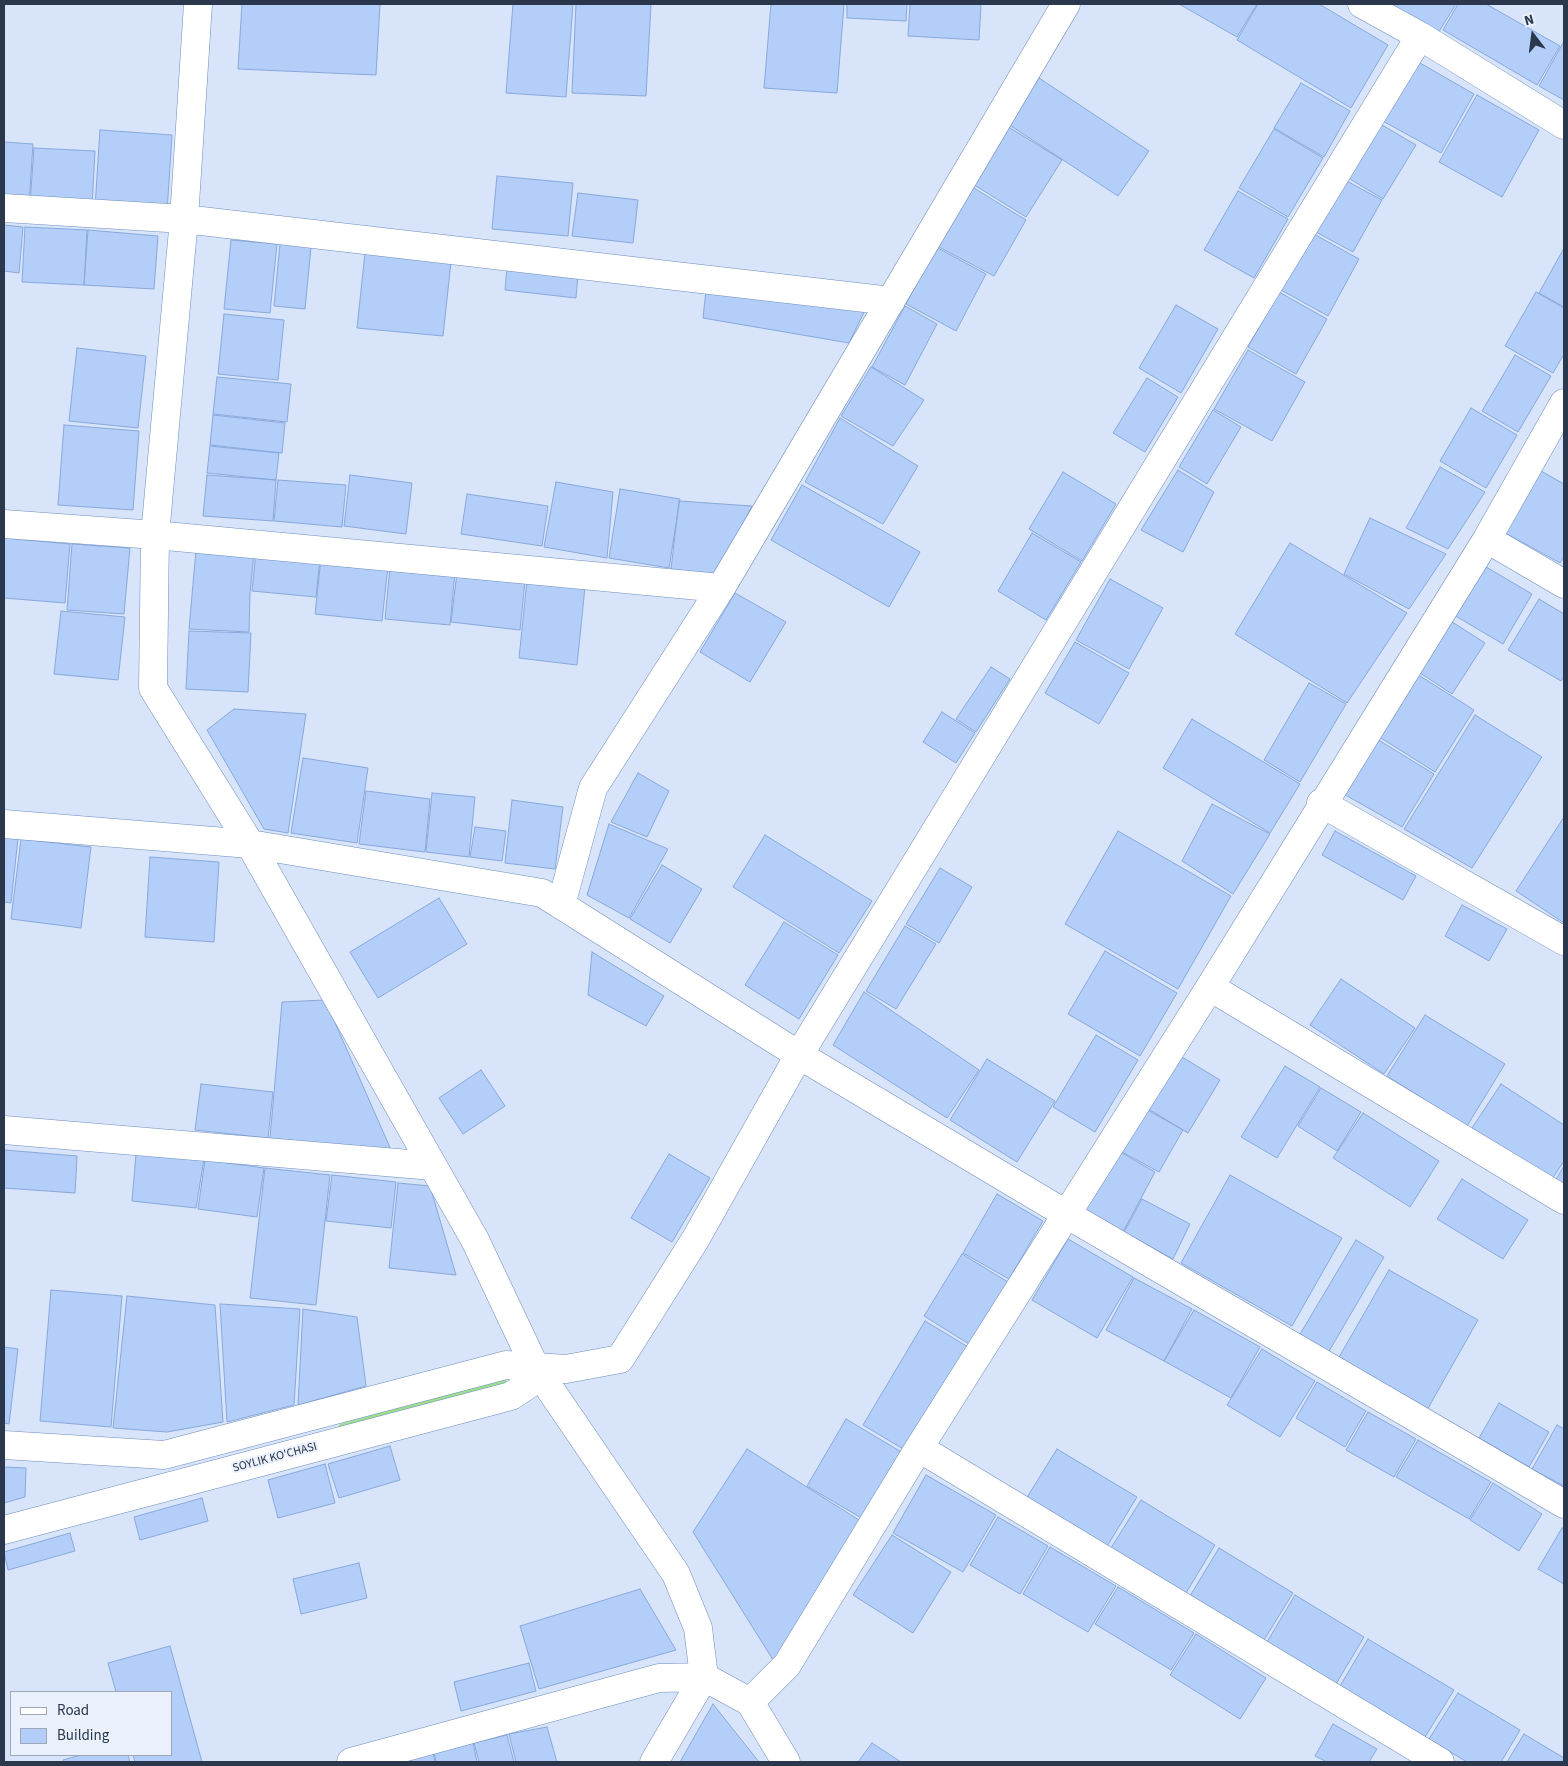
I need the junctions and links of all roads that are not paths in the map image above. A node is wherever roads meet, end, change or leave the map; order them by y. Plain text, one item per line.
1 (198, 4) edge
2 (1066, 4) edge
3 (1362, 4) edge
4 (1420, 36) junction
5 (1564, 124) edge
6 (4, 208) edge
7 (184, 219) junction
8 (891, 301) junction
9 (1564, 403) edge
10 (4, 524) edge
11 (155, 535) junction
12 (1487, 539) junction
13 (1564, 584) edge
14 (721, 588) junction
15 (1321, 803) junction
16 (4, 824) edge
17 (250, 844) junction
18 (561, 905) junction
19 (1564, 941) edge
20 (1210, 987) junction
21 (799, 1055) junction
22 (4, 1130) edge
23 (433, 1166) junction
24 (1564, 1200) edge
25 (1066, 1214) junction
26 (538, 1372) junction
27 (4, 1445) edge
28 (919, 1448) junction
29 (164, 1455) junction
30 (171, 1484) junction
31 (1564, 1504) edge
32 (4, 1530) edge
33 (704, 1677) junction
34 (750, 1702) junction
35 (351, 1762) edge
36 (654, 1762) edge
37 (786, 1762) edge
38 (1440, 1762) edge

1 - 7 street
2 - 8 street
3 - 4 street
4 - 5 street
4 - 21 street
6 - 7 street
7 - 8 street
7 - 11 street
8 - 14 street
9 - 12 street
10 - 11 street
11 - 14 street
11 - 17 street
12 - 13 street
12 - 15 street
14 - 18 street
15 - 19 street
15 - 20 street
16 - 17 street
17 - 18 street
17 - 23 street
18 - 21 street
20 - 24 street
20 - 25 street
21 - 25 street
21 - 26 street
22 - 23 street
23 - 26 street
25 - 28 street
25 - 31 street
26 - 29 street
26 - 30 street, SOYLIK KO'CHASI
26 - 33 street
27 - 29 street
28 - 34 street
28 - 38 street
29 - 30 street
30 - 32 street, SOYLIK KO'CHASI
33 - 34 street
33 - 35 street
33 - 36 street
34 - 37 street

